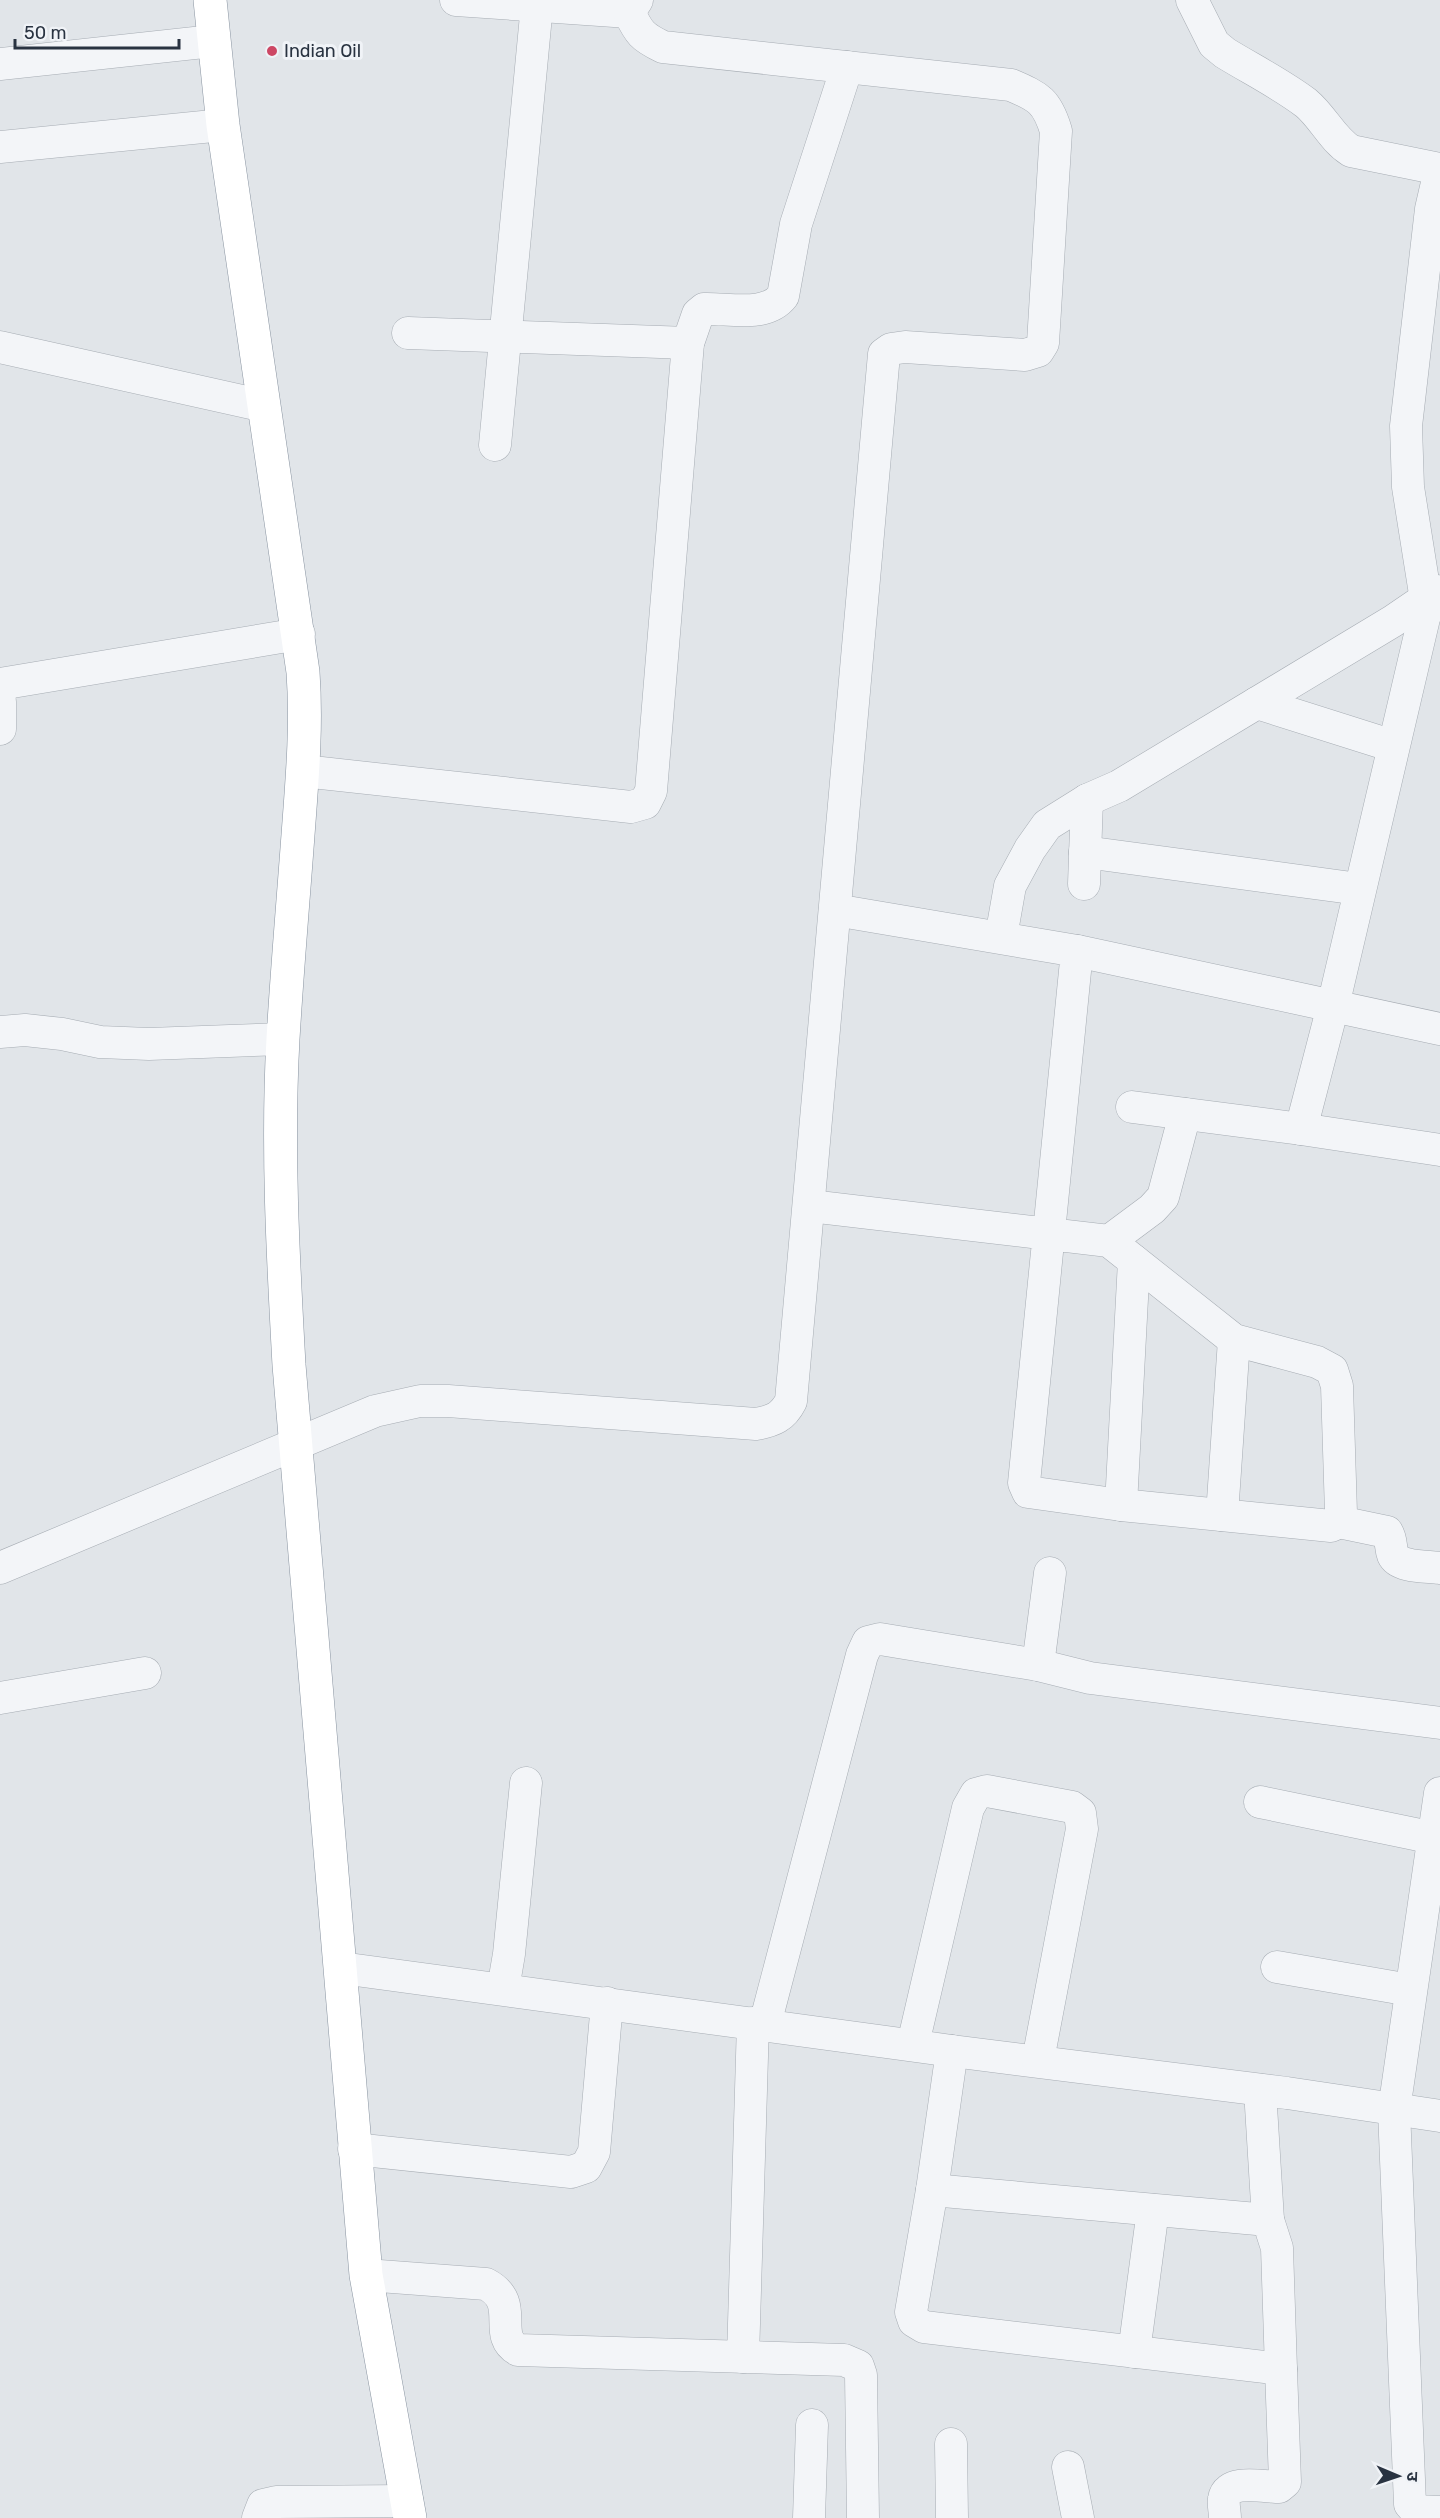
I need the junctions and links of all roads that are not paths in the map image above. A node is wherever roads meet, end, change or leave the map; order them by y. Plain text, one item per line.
1 (210, 0) edge
2 (456, 0) edge
3 (1192, 0) edge
4 (537, 5) junction
5 (633, 6) edge
6 (213, 40) junction
7 (0, 64) edge
8 (847, 67) junction
9 (223, 125) junction
10 (0, 147) edge
11 (1440, 170) edge
12 (408, 333) dead end
13 (506, 336) junction
14 (688, 343) junction
15 (0, 347) edge
16 (264, 406) junction
17 (495, 445) dead end
18 (1433, 594) edge
19 (299, 634) junction
20 (0, 693) edge
21 (0, 702) edge
22 (1257, 703) junction
23 (0, 729) edge
24 (1393, 746) junction
25 (303, 771) junction
26 (1087, 800) junction
27 (1085, 852) junction
28 (1083, 884) dead end
29 (1359, 889) junction
30 (835, 910) junction
31 (1001, 937) junction
32 (1077, 951) junction
33 (1333, 1006) junction
34 (1440, 1029) edge
35 (0, 1032) edge
36 (283, 1039) junction
37 (1132, 1107) dead end
38 (1185, 1114) junction
39 (1301, 1129) junction
40 (1440, 1150) edge
41 (810, 1206) junction
42 (1050, 1236) junction
43 (1109, 1241) junction
44 (1134, 1261) junction
45 (1234, 1340) junction
46 (296, 1446) junction
47 (1121, 1505) junction
48 (1222, 1515) junction
49 (1339, 1522) junction
50 (0, 1568) edge
51 (1440, 1568) edge
52 (1050, 1573) dead end
53 (1038, 1665) junction
54 (145, 1673) dead end
55 (0, 1698) edge
56 (1440, 1723) edge
57 (526, 1783) dead end
58 (1260, 1802) dead end
59 (1438, 1817) edge
60 (1428, 1958) edge
61 (1277, 1967) dead end
62 (342, 1968) junction
63 (503, 1989) junction
64 (1410, 1990) junction
65 (607, 2003) junction
66 (759, 2023) junction
67 (913, 2044) junction
68 (951, 2051) junction
69 (1038, 2060) junction
70 (1260, 2090) junction
71 (1394, 2110) junction
72 (1440, 2116) edge
73 (354, 2149) junction
74 (933, 2190) junction
75 (1153, 2210) junction
76 (1268, 2220) junction
77 (366, 2275) junction
78 (1134, 2352) junction
79 (743, 2357) junction
80 (1281, 2369) junction
81 (812, 2425) dead end
82 (951, 2444) dead end
83 (1068, 2467) dead end
84 (408, 2510) edge
85 (1440, 2512) edge
86 (258, 2518) edge
87 (809, 2518) edge
88 (863, 2518) edge
89 (952, 2518) edge
90 (1078, 2518) edge
91 (1225, 2518) edge

1 - 6 highway
2 - 4 street
3 - 11 street
4 - 5 street
4 - 13 street
5 - 8 street
6 - 7 street
6 - 9 highway
8 - 14 street
8 - 30 street
9 - 10 street
9 - 16 highway
11 - 18 street
12 - 13 street
13 - 14 street
13 - 17 street
14 - 25 street
15 - 16 street
16 - 19 highway
18 - 22 street
18 - 24 street
19 - 20 street
19 - 25 highway
21 - 23 street
22 - 24 street
22 - 26 street
24 - 29 street
25 - 36 highway
26 - 27 street
26 - 31 street
27 - 28 street
27 - 29 street
29 - 33 street
30 - 31 street
30 - 41 street
31 - 32 street
32 - 33 street
32 - 42 street
33 - 34 street
33 - 39 street
35 - 36 street
36 - 46 highway
37 - 38 street
38 - 39 street
38 - 43 street
39 - 40 street
41 - 42 street
41 - 46 street
42 - 43 street
42 - 47 street
43 - 44 street
44 - 45 street
44 - 47 street
45 - 48 street
45 - 49 street
46 - 50 street
46 - 62 highway
47 - 48 street
48 - 49 street
49 - 51 street
52 - 53 street
53 - 56 street
53 - 66 street
54 - 55 street
57 - 63 street
58 - 59 street
59 - 60 street
60 - 64 street
61 - 64 street
62 - 63 street
62 - 73 highway
63 - 65 street
64 - 71 street
65 - 66 street
65 - 73 street
66 - 67 street
66 - 79 street
67 - 68 street
67 - 69 street
68 - 69 street
68 - 74 street
69 - 70 street
70 - 71 street
70 - 76 street
71 - 72 street
71 - 85 street
73 - 77 highway
74 - 75 street
74 - 78 street
75 - 76 street
75 - 78 street
76 - 80 street
77 - 79 street
77 - 84 highway
78 - 80 street
79 - 88 street
80 - 91 street
81 - 87 street
82 - 89 street
83 - 90 street
84 - 86 street

